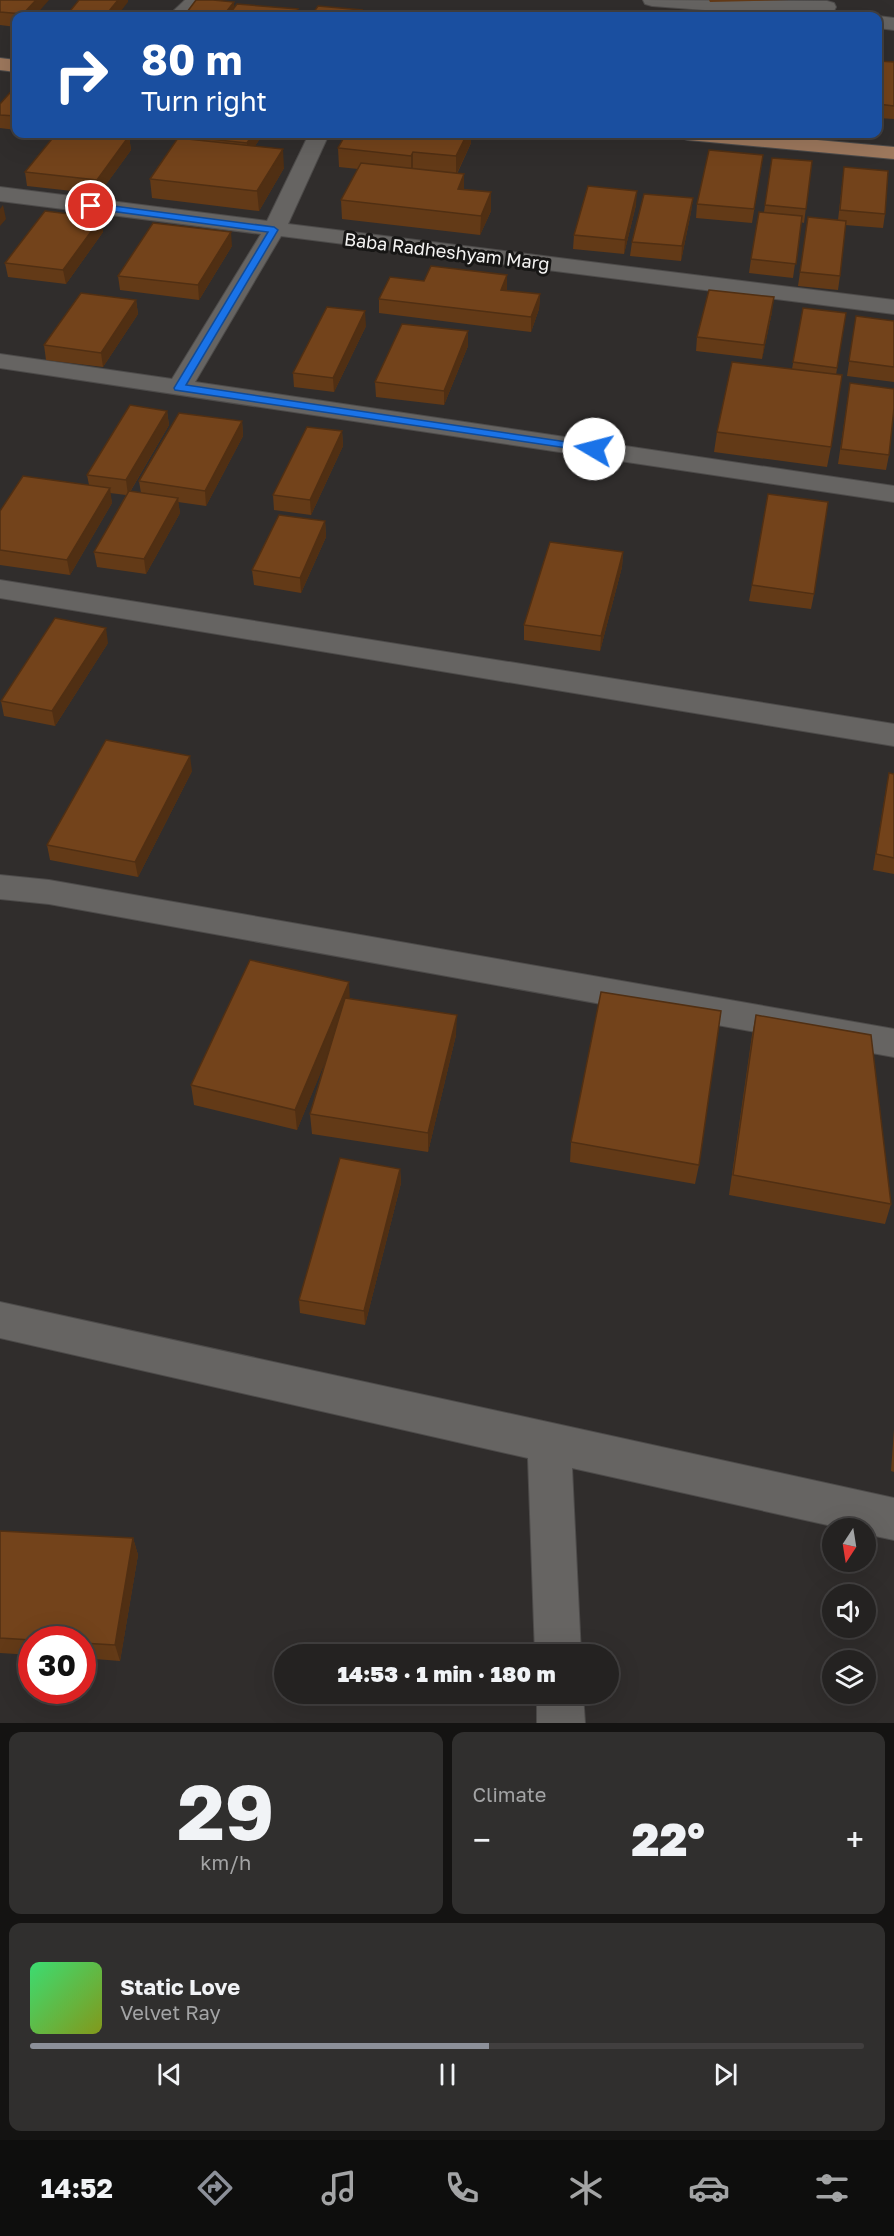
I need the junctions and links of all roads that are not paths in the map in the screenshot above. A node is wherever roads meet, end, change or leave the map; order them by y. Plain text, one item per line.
1 (195, 0) edge
2 (652, 0) edge
3 (822, 4) edge
4 (182, 12) edge
5 (837, 12) edge
6 (317, 138) edge
7 (731, 138) edge
8 (894, 153) edge
9 (0, 194) edge
10 (274, 230) junction
11 (894, 307) edge
12 (0, 361) edge
13 (179, 388) junction
14 (894, 494) edge
15 (0, 589) edge
16 (894, 735) edge
17 (0, 887) edge
18 (894, 1043) edge
19 (0, 1320) edge
20 (549, 1441) junction
21 (894, 1519) edge
22 (558, 1644) edge
23 (560, 1704) edge
24 (561, 1723) edge

1 - 4 street
2 - 3 street
3 - 5 street
6 - 10 street
7 - 8 main road
9 - 10 street, Baba Radheshyam Marg
10 - 11 street, Baba Radheshyam Marg
10 - 13 street
12 - 13 street
13 - 14 street
15 - 16 street
17 - 18 street
19 - 20 street
20 - 21 street
20 - 22 street
23 - 24 street

